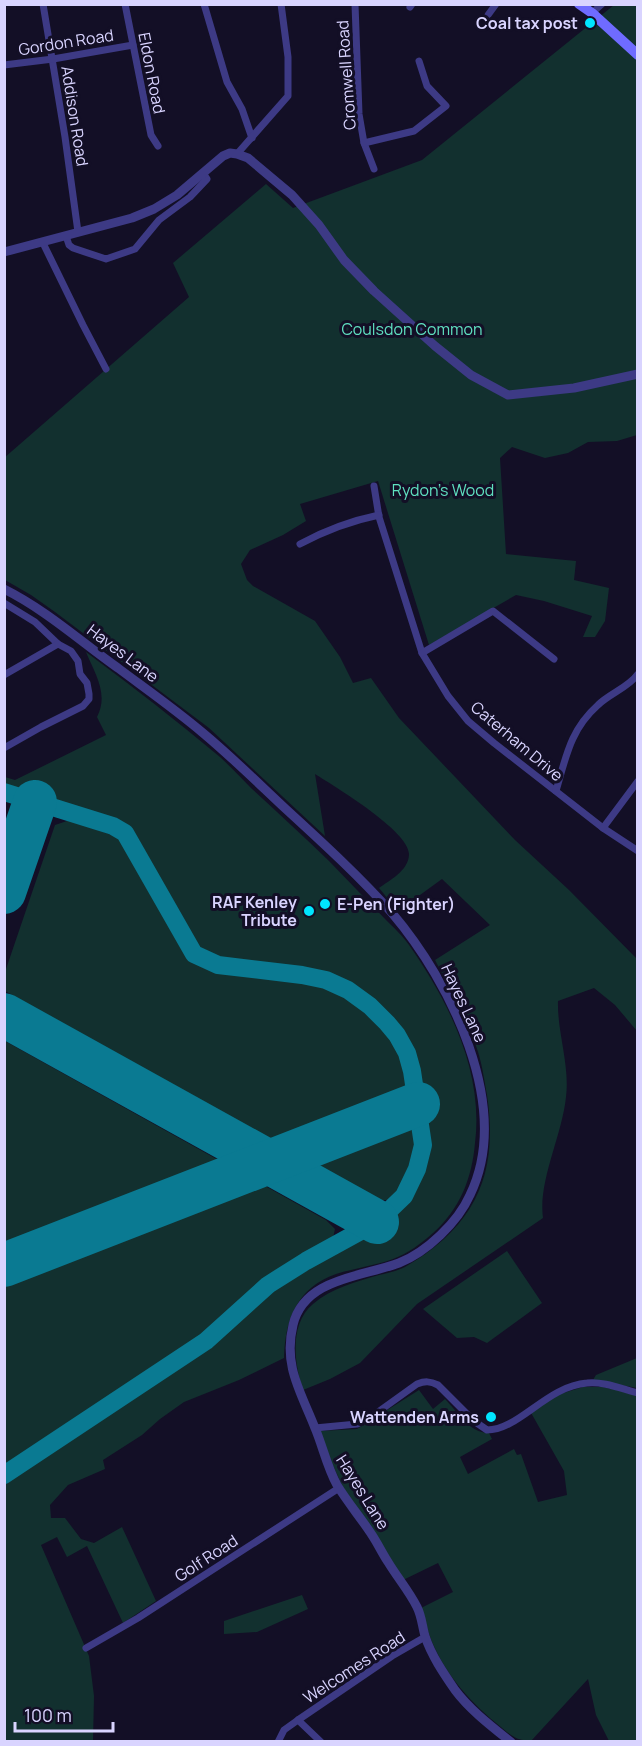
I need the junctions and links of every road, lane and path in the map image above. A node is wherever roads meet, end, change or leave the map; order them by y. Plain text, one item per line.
1 (43, 4) edge
2 (125, 4) edge
3 (204, 4) edge
4 (281, 4) edge
5 (354, 4) edge
6 (496, 4) edge
7 (579, 4) edge
8 (602, 4) edge
9 (592, 13) junction
10 (488, 15) dead end
11 (133, 45) junction
12 (638, 55) edge
13 (52, 59) junction
14 (419, 61) dead end
15 (4, 65) edge
16 (252, 138) junction
17 (364, 143) junction
18 (158, 146) dead end
19 (237, 154) junction
20 (374, 169) dead end
21 (203, 173) junction
22 (78, 232) junction
23 (66, 236) junction
24 (43, 243) junction
25 (4, 252) edge
26 (106, 369) dead end
27 (638, 374) edge
28 (374, 486) dead end
29 (379, 515) junction
30 (300, 544) dead end
31 (4, 589) edge
32 (4, 603) edge
33 (58, 644) junction
34 (422, 654) junction
35 (554, 659) dead end
36 (638, 674) edge
37 (4, 675) edge
38 (4, 748) edge
39 (638, 781) edge
40 (556, 791) junction
41 (603, 828) junction
42 (638, 851) edge
43 (638, 1392) edge
44 (315, 1428) junction
45 (339, 1488) junction
46 (426, 1637) junction
47 (86, 1648) dead end
48 (298, 1720) junction
49 (278, 1742) edge
50 (321, 1742) edge
51 (511, 1742) edge

1 - 13 street, Addison Road
2 - 11 street, Eldon Road
3 - 16 street
4 - 16 street
5 - 17 street, Cromwell Road
6 - 10 street
7 - 9 main road
8 - 9 street
9 - 12 main road
11 - 13 street, Gordon Road
11 - 18 street, Eldon Road
13 - 15 street, Gordon Road
13 - 22 street, Addison Road
14 - 17 street
16 - 19 street
17 - 20 street, Cromwell Road
19 - 21 street
19 - 27 street
21 - 22 street
21 - 23 street
22 - 23 street
23 - 24 street
24 - 25 street
24 - 26 street
28 - 29 street, Caterham Drive
29 - 30 street
29 - 34 street, Caterham Drive
31 - 44 street, Hayes Lane
32 - 33 street
33 - 37 street
33 - 38 street
34 - 35 street
34 - 40 street, Caterham Drive
36 - 40 street
39 - 41 street
40 - 41 street, Caterham Drive
41 - 42 street, Caterham Drive
43 - 44 street
44 - 45 street, Hayes Lane
45 - 46 street, Hayes Lane
45 - 47 street, Golf Road
46 - 48 street, Welcomes Road
46 - 51 street, Hayes Lane
48 - 49 street, Welcomes Road
48 - 50 street, Welcomes Road

